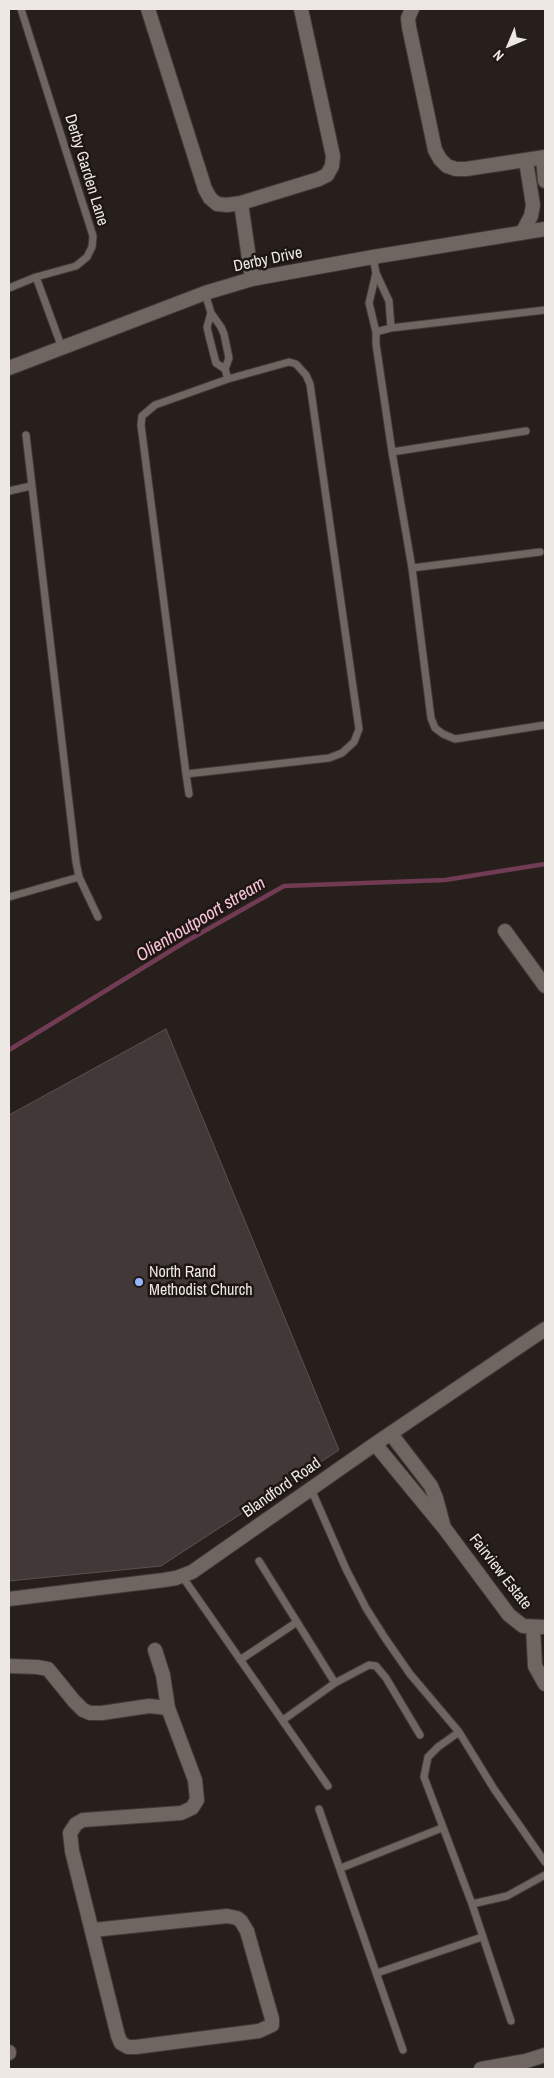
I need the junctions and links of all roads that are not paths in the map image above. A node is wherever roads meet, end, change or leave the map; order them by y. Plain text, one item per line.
1 (21, 9) edge
2 (148, 9) edge
3 (301, 9) edge
4 (412, 9) edge
5 (544, 158) edge
6 (526, 161) junction
7 (545, 182) edge
8 (242, 202) junction
9 (545, 229) edge
10 (522, 233) junction
11 (373, 257) junction
12 (376, 273) junction
13 (36, 277) junction
14 (252, 279) junction
15 (9, 288) edge
16 (205, 293) junction
17 (545, 310) edge
18 (211, 313) junction
19 (391, 328) junction
20 (376, 332) junction
21 (62, 348) junction
22 (9, 368) edge
23 (225, 369) junction
24 (228, 379) junction
25 (526, 431) dead end
26 (26, 435) dead end
27 (392, 452) junction
28 (31, 486) junction
29 (9, 491) edge
30 (540, 552) dead end
31 (412, 568) junction
32 (545, 725) edge
33 (186, 774) junction
34 (189, 794) dead end
35 (79, 876) junction
36 (9, 897) edge
37 (98, 917) dead end
38 (504, 931) dead end
39 (545, 986) edge
40 (545, 1329) edge
41 (391, 1434) junction
42 (375, 1444) junction
43 (311, 1489) junction
44 (445, 1529) junction
45 (259, 1561) dead end
46 (182, 1576) junction
47 (9, 1599) edge
48 (297, 1622) junction
49 (539, 1627) edge
50 (155, 1650) dead end
51 (240, 1660) junction
52 (9, 1666) edge
53 (335, 1683) junction
54 (545, 1684) edge
55 (168, 1708) junction
56 (283, 1720) junction
57 (459, 1732) junction
58 (420, 1735) dead end
59 (328, 1786) dead end
60 (319, 1809) dead end
61 (442, 1828) junction
62 (545, 1862) edge
63 (341, 1868) junction
64 (545, 1875) edge
65 (472, 1904) junction
66 (92, 1930) junction
67 (482, 1938) junction
68 (376, 1973) junction
69 (511, 2021) dead end
70 (403, 2050) dead end
71 (545, 2055) edge
72 (528, 2065) edge
73 (481, 2069) edge

1 - 13 lane, Derby Garden Lane
2 - 8 street
3 - 8 street
4 - 6 street
5 - 6 street
5 - 7 street
6 - 10 street
8 - 14 street
9 - 10 street, Derby Drive
10 - 11 street, Derby Drive
11 - 12 lane
11 - 14 street, Derby Drive
12 - 19 lane
12 - 20 lane
13 - 15 lane, Derby Garden Lane
13 - 21 lane
14 - 16 street, Derby Drive
16 - 18 lane
16 - 21 street, Derby Drive
17 - 19 lane
18 - 23 lane
18 - 23 lane
19 - 20 lane
20 - 27 lane
21 - 22 street, Derby Drive
23 - 24 lane
24 - 33 lane
24 - 33 lane
25 - 27 lane
26 - 28 lane
27 - 31 lane
28 - 29 lane
28 - 35 lane
30 - 31 lane
31 - 32 lane
33 - 34 lane
35 - 36 lane
35 - 37 lane
38 - 39 street
40 - 41 street, Blandford Road
41 - 42 street, Blandford Road
41 - 44 street, Fairview Estate
42 - 43 street, Blandford Road
42 - 44 street, Fairview Estate
43 - 46 street, Blandford Road
43 - 57 lane
44 - 49 street, Fairview Estate
45 - 48 lane
46 - 47 street, Blandford Road
46 - 51 lane
48 - 51 lane
48 - 53 lane
49 - 54 street, Fairview Estate
50 - 55 street
51 - 56 lane
52 - 55 street
53 - 56 lane
53 - 58 lane
55 - 66 street
56 - 59 lane
57 - 61 lane
57 - 62 lane
60 - 63 lane
61 - 63 lane
61 - 65 lane
63 - 68 lane
64 - 65 lane
65 - 67 lane
66 - 66 street
67 - 68 lane
67 - 69 lane
68 - 70 lane
71 - 72 street
72 - 73 street

